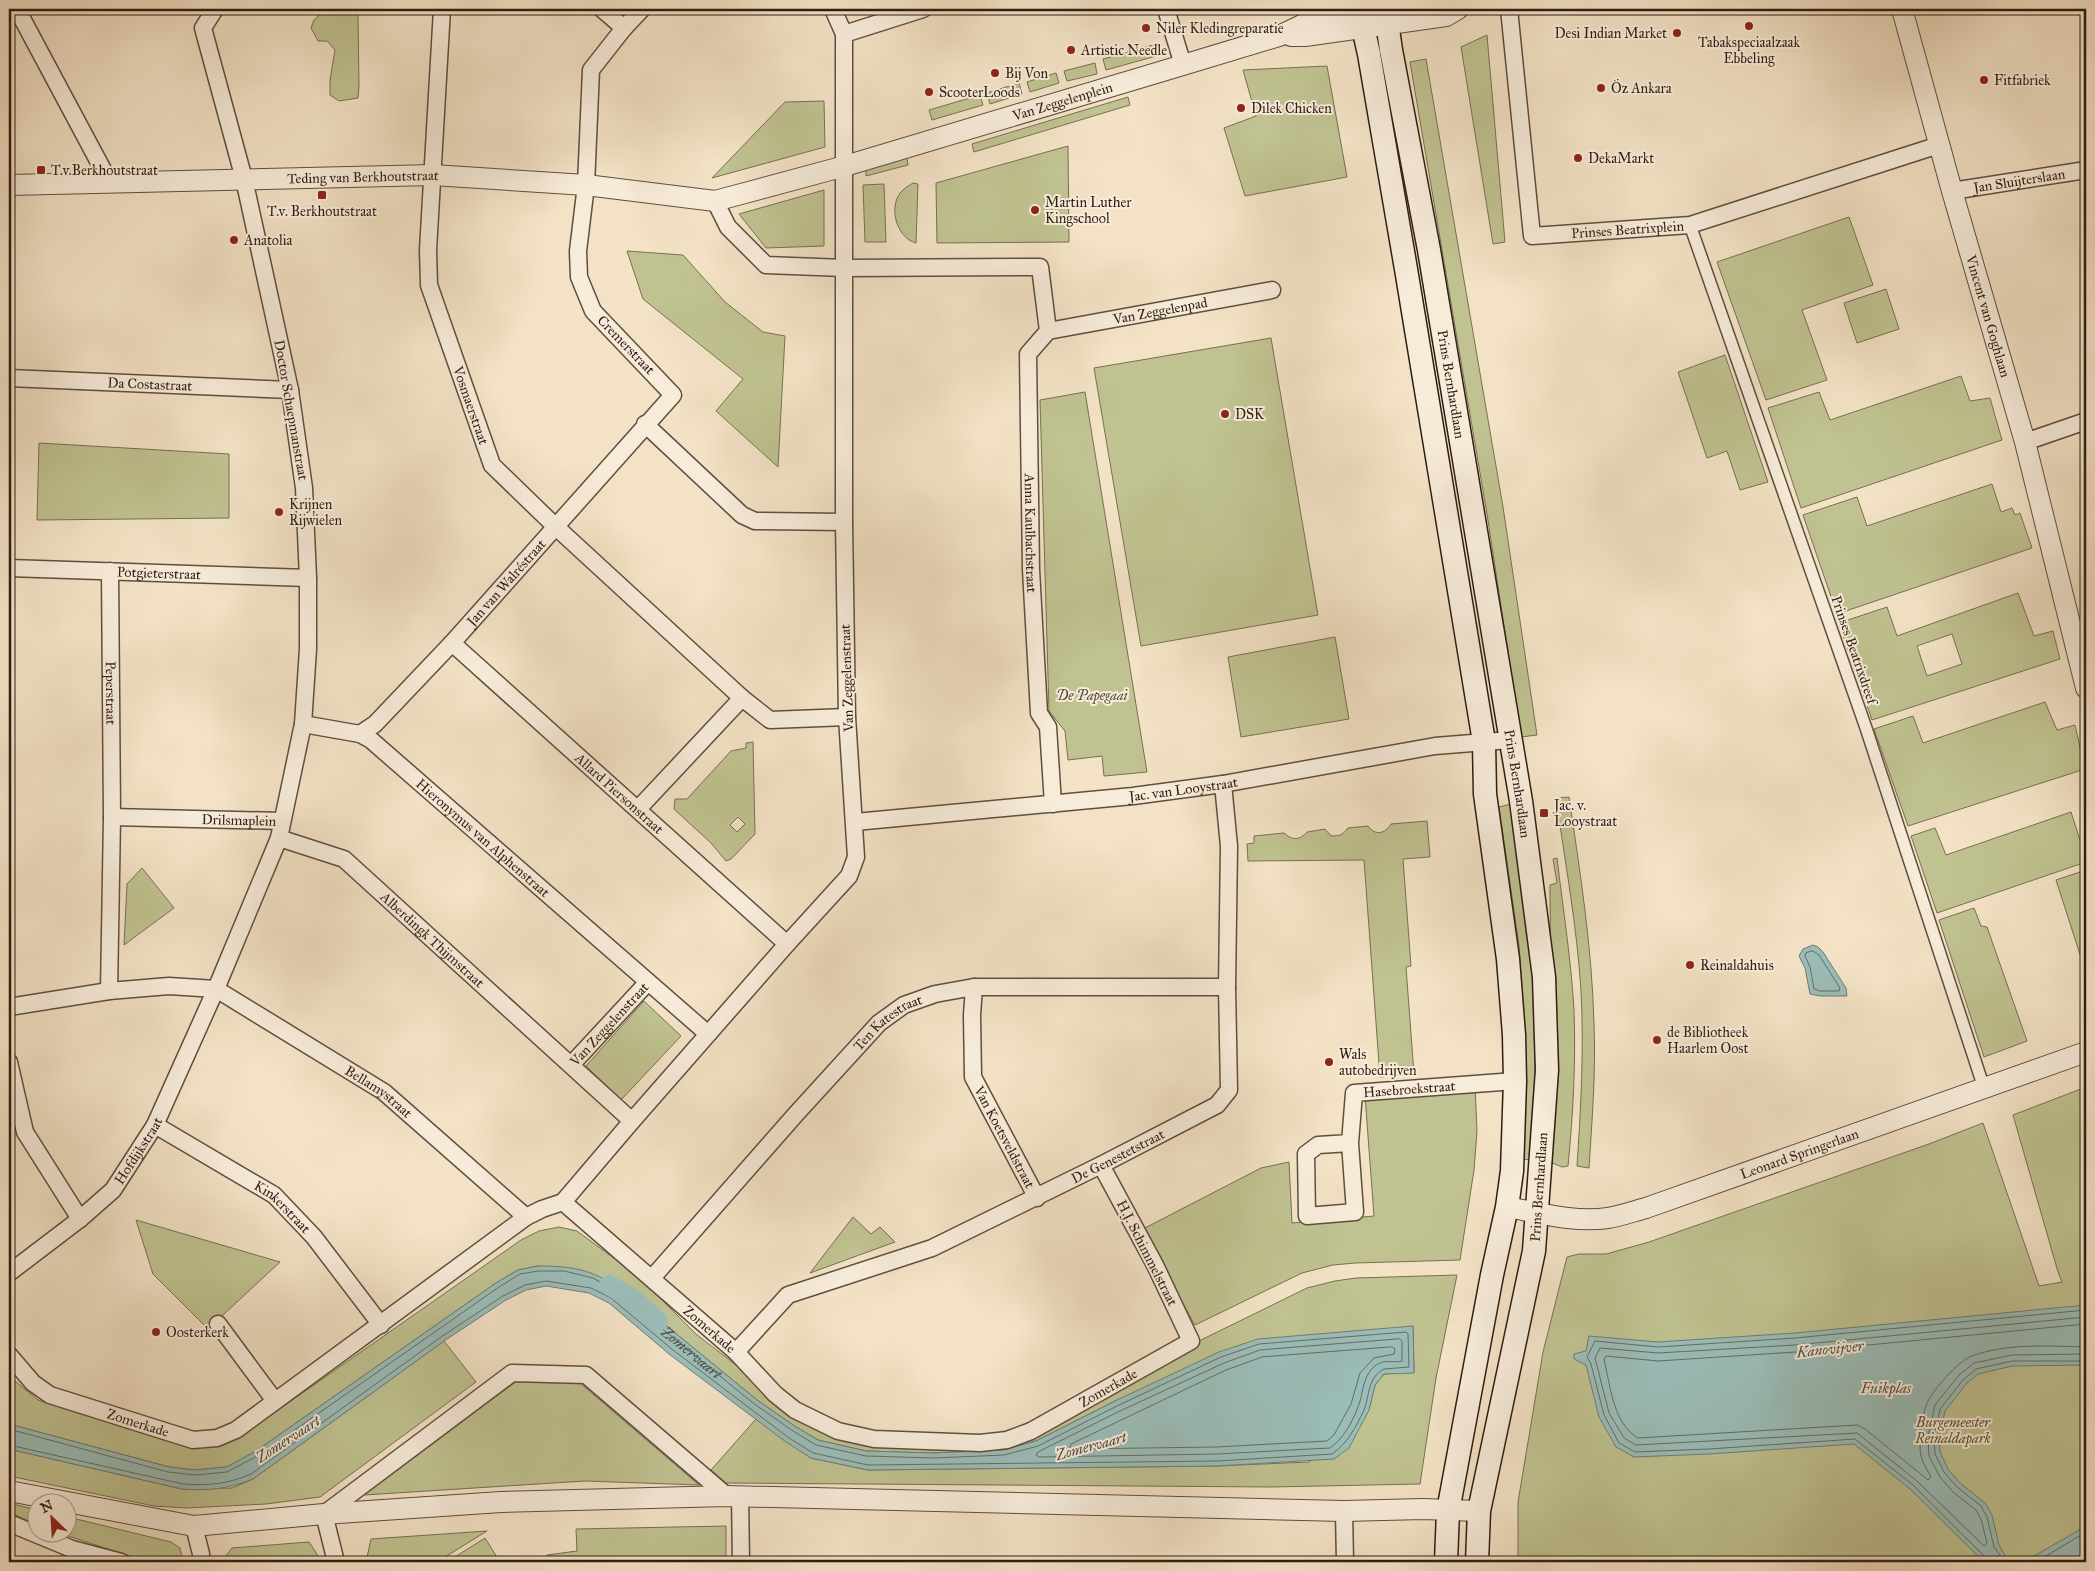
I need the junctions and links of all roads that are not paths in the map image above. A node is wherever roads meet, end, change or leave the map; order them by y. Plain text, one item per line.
1 (17, 9) edge
2 (215, 9) edge
3 (442, 9) edge
4 (602, 9) edge
5 (642, 9) edge
6 (833, 9) edge
7 (923, 9) edge
8 (1166, 9) edge
9 (1458, 9) edge
10 (1509, 9) edge
11 (1902, 9) edge
12 (1387, 13) edge
13 (1360, 16) edge
14 (624, 28) junction
15 (844, 34) junction
16 (1183, 65) junction
17 (1939, 145) junction
18 (844, 166) junction
19 (2086, 170) edge
20 (433, 175) junction
21 (244, 180) junction
22 (110, 183) junction
23 (9, 185) edge
24 (586, 186) junction
25 (1952, 191) junction
26 (715, 201) junction
27 (1690, 224) junction
28 (844, 268) junction
29 (1272, 290) dead end
30 (1048, 331) junction
31 (9, 378) edge
32 (290, 390) junction
33 (2086, 421) edge
34 (645, 424) junction
35 (2025, 442) junction
36 (844, 522) junction
37 (556, 527) junction
38 (9, 568) edge
39 (110, 571) junction
40 (308, 578) junction
41 (2080, 642) edge
42 (452, 643) junction
43 (2086, 688) edge
44 (742, 698) junction
45 (847, 717) junction
46 (303, 724) junction
47 (360, 734) junction
48 (1510, 740) junction
49 (1484, 742) junction
50 (1224, 784) junction
51 (1053, 804) junction
52 (638, 809) junction
53 (112, 817) junction
54 (282, 821) junction
55 (854, 822) junction
56 (279, 838) junction
57 (786, 944) junction
58 (648, 982) junction
59 (974, 987) junction
60 (1227, 987) junction
61 (216, 989) junction
62 (109, 991) junction
63 (9, 1007) edge
64 (708, 1034) junction
65 (2086, 1052) edge
66 (9, 1062) edge
67 (572, 1064) junction
68 (1515, 1081) junction
69 (1984, 1088) junction
70 (632, 1121) junction
71 (155, 1124) junction
72 (1350, 1143) junction
73 (1101, 1165) junction
74 (1036, 1198) junction
75 (564, 1202) junction
76 (1507, 1207) junction
77 (1537, 1212) junction
78 (526, 1217) junction
79 (80, 1219) junction
80 (9, 1273) edge
81 (652, 1278) junction
82 (218, 1324) dead end
83 (380, 1324) junction
84 (1191, 1341) joint
85 (736, 1352) junction
86 (9, 1355) edge
87 (275, 1401) junction
88 (9, 1490) edge
89 (734, 1496) junction
90 (1344, 1511) junction
91 (1448, 1511) junction
92 (1479, 1511) junction
93 (324, 1514) junction
94 (9, 1523) edge
95 (194, 1526) junction
96 (121, 1562) edge
97 (201, 1562) edge
98 (336, 1562) edge
99 (741, 1562) edge
100 (1345, 1562) edge
101 (1446, 1562) edge
102 (1477, 1562) edge

1 - 22 street
2 - 21 street, Doctor Schaepmanstraat
3 - 20 street, Vosmaerstraat
4 - 14 street
5 - 14 street, Cremerstraat
6 - 15 street
7 - 15 street
8 - 16 street
9 - 12 street
10 - 27 street, Prinses Beatrixplein
11 - 17 street
12 - 13 street, Van Zeggelenplein
12 - 48 main road, Prins Bernhardlaan
13 - 16 street, Van Zeggelenplein
13 - 49 main road, Prins Bernhardlaan
14 - 24 street, Cremerstraat
15 - 18 street
16 - 18 street, Van Zeggelenplein
17 - 25 street
17 - 27 street, Prinses Beatrixplein
18 - 26 street, Van Zeggelenplein
18 - 28 street
19 - 25 street, Jan Sluijterslaan
20 - 21 street, Teding van Berkhoutstraat
20 - 24 street, Teding van Berkhoutstraat
20 - 37 street, Vosmaerstraat
21 - 22 street, Teding van Berkhoutstraat
21 - 32 street, Doctor Schaepmanstraat
22 - 23 street, Teding van Berkhoutstraat
24 - 26 street, Teding van Berkhoutstraat
24 - 34 street, Cremerstraat
25 - 35 street, Vincent van Goghlaan
26 - 28 street
27 - 69 street, Prinses Beatrixdreef
28 - 30 street
28 - 36 street, Van Zeggelenstraat
29 - 30 street, Van Zeggelenpad
30 - 51 street, Anna Kaulbachstraat
31 - 32 street, Da Costastraat
32 - 40 street, Doctor Schaepmanstraat
33 - 35 street
34 - 36 street
34 - 37 street, Jan van Walréstraat
35 - 41 street, Vincent van Goghlaan
36 - 45 street, Van Zeggelenstraat
37 - 42 street, Jan van Walréstraat
37 - 44 street, Vosmaerstraat
38 - 39 street, Potgieterstraat
39 - 40 street, Potgieterstraat
39 - 53 street, Peperstraat
40 - 46 street, Doctor Schaepmanstraat
41 - 43 street, Vincent van Goghlaan
42 - 47 street, Jan van Walréstraat
42 - 52 street, Allard Piersonstraat
44 - 45 street, Vosmaerstraat
44 - 52 street
45 - 55 street, Van Zeggelenstraat
46 - 47 street, Hieronymus van Alphenstraat
46 - 54 street, Doctor Schaepmanstraat
47 - 58 street, Hieronymus van Alphenstraat
48 - 49 street, Jac. van Looystraat
48 - 77 main road, Prins Bernhardlaan
49 - 50 street, Jac. van Looystraat
49 - 68 main road, Prins Bernhardlaan
50 - 51 street, Jac. van Looystraat
50 - 60 street, De Genestetstraat
51 - 55 street, Jac. van Looystraat
52 - 57 street, Allard Piersonstraat
53 - 54 street, Drilsmaplein
53 - 62 street
54 - 56 street, Drilsmaplein
55 - 57 street, Van Zeggelenstraat
56 - 61 street, Drilsmaplein
56 - 67 street, Alberdingk Thijmstraat
57 - 64 street, Van Zeggelenstraat
58 - 64 street, Van Zeggelenstraat
58 - 67 street, Van Zeggelenstraat
59 - 60 street, Ten Katestraat
59 - 74 street, Van Koetsveldstraat
59 - 81 street, Ten Katestraat
60 - 73 street, De Genestetstraat
61 - 62 street
61 - 71 street, Hofdijkstraat
61 - 78 street, Bellamystraat
62 - 63 street
64 - 70 street, Van Zeggelenstraat
65 - 69 street, Leonard Springerlaan
66 - 79 street
67 - 70 street, Van Zeggelenstraat
68 - 72 street, Hasebroekstraat
68 - 76 main road, Prins Bernhardlaan
69 - 77 street, Leonard Springerlaan
70 - 75 street, Van Zeggelenstraat
71 - 79 street, Hofdijkstraat
71 - 83 street, Kinkerstraat
72 - 72 street, Hasebroekstraat
73 - 74 street, De Genestetstraat
73 - 84 street, H.J. Schimmelstraat
74 - 85 street, De Genestetstraat
75 - 78 street, Zomerkade
75 - 81 street, Zomerkade
76 - 77 street, Leonard Springerlaan
76 - 91 main road, Prins Bernhardlaan
77 - 92 main road, Prins Bernhardlaan
78 - 83 street, Zomerkade
79 - 80 street, Hofdijkstraat
81 - 85 street, Zomerkade
82 - 87 street
83 - 87 street, Zomerkade
84 - 85 street, Zomerkade
86 - 87 street, Zomerkade
88 - 95 street
89 - 90 street
89 - 93 street
89 - 93 street
89 - 99 street
90 - 91 street
90 - 100 street
91 - 92 street
91 - 101 main road, Prins Bernhardlaan
92 - 102 main road, Prins Bernhardlaan
93 - 95 street
93 - 98 street
94 - 96 street
95 - 97 street

